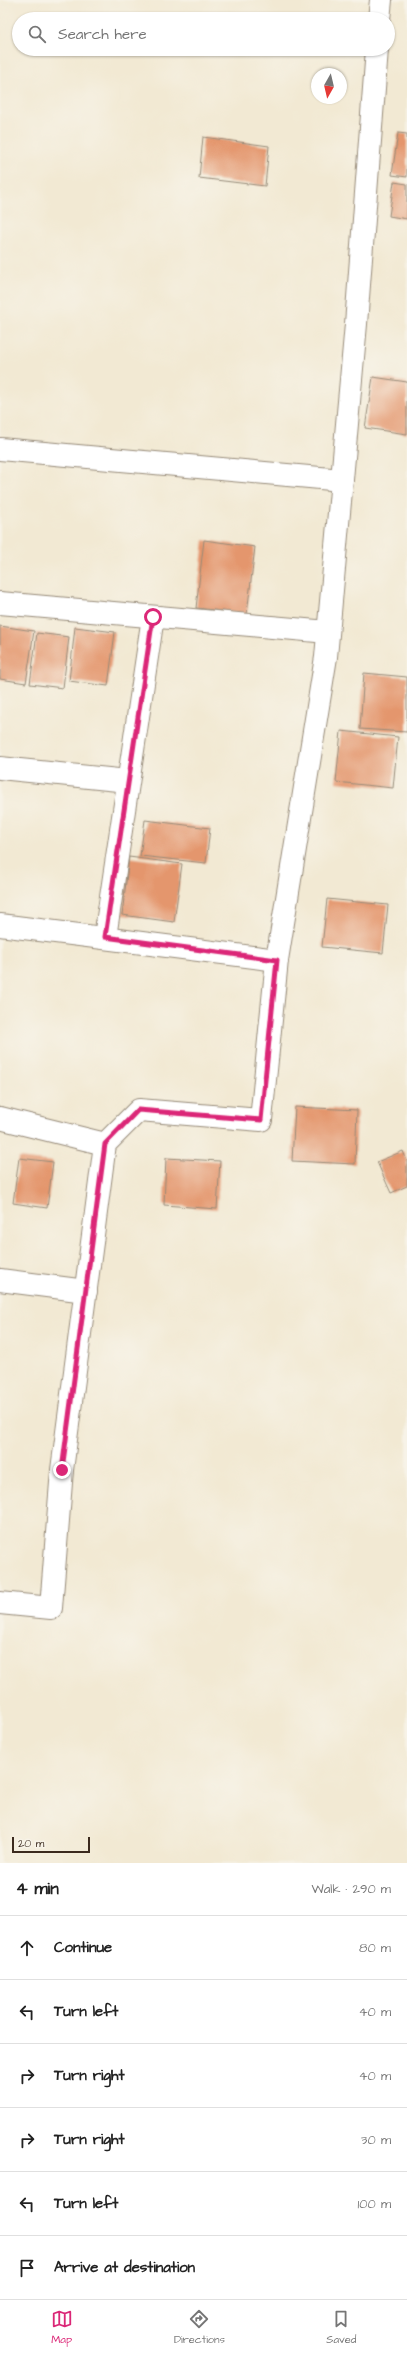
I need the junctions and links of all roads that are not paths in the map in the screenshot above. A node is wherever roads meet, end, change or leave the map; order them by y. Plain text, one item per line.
1 (381, 0) edge
2 (380, 12) edge
3 (376, 56) edge
4 (0, 450) edge
5 (342, 480) junction
6 (0, 603) edge
7 (153, 617) junction
8 (328, 632) junction
9 (0, 768) edge
10 (128, 781) junction
11 (0, 925) edge
12 (105, 937) junction
13 (277, 960) junction
14 (0, 1118) edge
15 (105, 1144) junction
16 (0, 1280) edge
17 (86, 1290) junction
18 (0, 1603) edge

1 - 2 street
3 - 5 street
4 - 5 street
5 - 8 street
6 - 7 street
7 - 8 street
7 - 10 street
8 - 13 street
9 - 10 street
10 - 12 street
11 - 12 street
12 - 13 street
13 - 15 street
14 - 15 street
15 - 17 street
16 - 17 street
17 - 18 street

